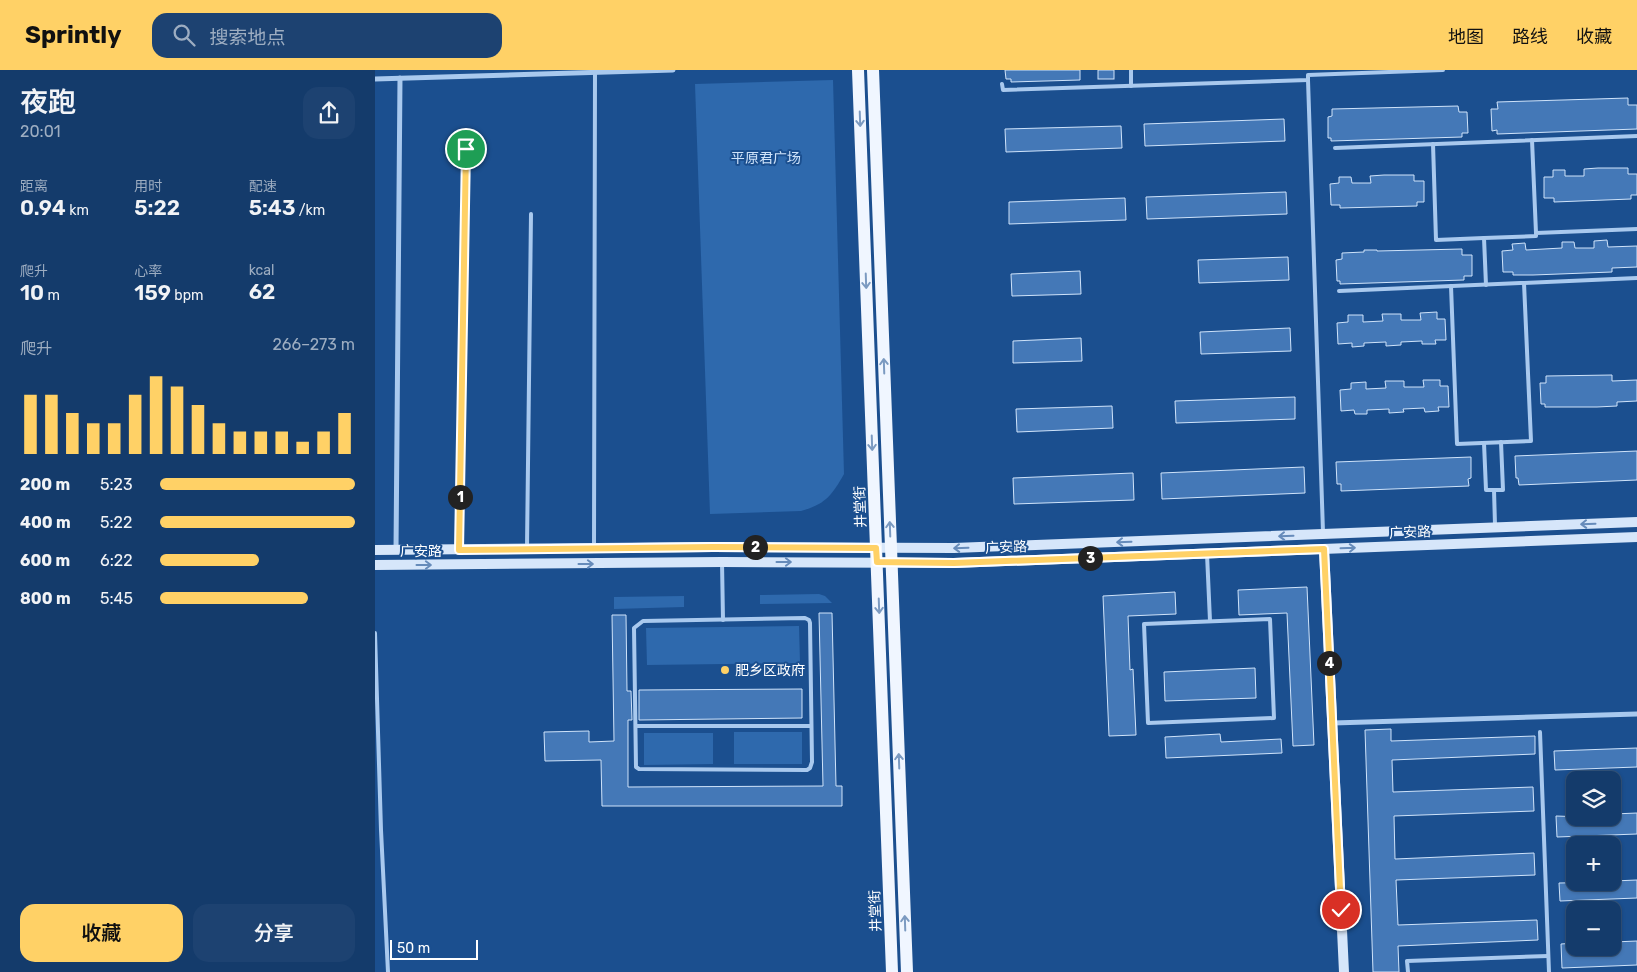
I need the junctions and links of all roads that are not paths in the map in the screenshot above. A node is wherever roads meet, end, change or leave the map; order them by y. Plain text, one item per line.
1 (673, 70) edge
2 (858, 70) edge
3 (873, 70) edge
4 (1131, 70) edge
5 (1443, 70) edge
6 (595, 72) junction
7 (400, 78) junction
8 (375, 79) edge
9 (1308, 80) junction
10 (1002, 84) dead end
11 (1131, 86) junction
12 (1637, 136) edge
13 (1532, 140) junction
14 (1433, 144) junction
15 (1335, 148) dead end
16 (466, 149) dead end
17 (531, 214) dead end
18 (1637, 229) edge
19 (1536, 233) junction
20 (1484, 238) junction
21 (1637, 278) edge
22 (1525, 283) junction
23 (1486, 285) junction
24 (1451, 286) junction
25 (1339, 290) dead end
26 (1501, 442) junction
27 (1484, 443) junction
28 (1494, 490) junction
29 (1637, 522) edge
30 (1495, 528) junction
31 (1323, 534) junction
32 (1637, 537) edge
33 (876, 548) junction
34 (891, 548) junction
35 (527, 549) junction
36 (594, 549) junction
37 (1324, 549) junction
38 (375, 550) edge
39 (396, 550) junction
40 (459, 550) junction
41 (1207, 554) junction
42 (722, 562) junction
43 (877, 562) junction
44 (892, 563) junction
45 (375, 565) edge
46 (723, 620) junction
47 (1210, 621) junction
48 (375, 633) edge
49 (1637, 714) edge
50 (1332, 723) junction
51 (636, 726) junction
52 (811, 726) junction
53 (1540, 732) dead end
54 (1549, 956) junction
55 (388, 972) edge
56 (893, 972) edge
57 (907, 972) edge
58 (1344, 972) edge
59 (1408, 972) edge
60 (1549, 972) edge

1 - 6 street
2 -> 33 main road, 井堂街
34 -> 3 main road
4 - 11 lane
5 - 9 lane
6 - 7 street
6 - 36 lane
7 - 8 street
7 - 39 street
9 - 11 lane
9 - 31 lane
10 - 11 lane
12 - 13 lane
13 - 14 lane
13 - 19 lane
14 - 15 lane
14 - 20 lane
16 - 40 lane
17 - 35 lane
18 - 19 lane
19 - 20 lane
20 - 23 lane
21 - 22 lane
22 - 23 lane
22 - 26 lane
23 - 24 lane
24 - 25 lane
24 - 27 lane
26 - 27 lane
26 - 28 lane
27 - 28 lane
28 - 30 lane
29 -> 30 main road, 广安路
30 - 31 main road, 广安路
31 -> 34 main road, 广安路
37 -> 32 main road, 广安路
33 - 34 main road, 广安路
33 - 36 main road, 广安路
33 - 43 main road, 井堂街
34 - 44 main road
35 - 36 main road, 广安路
35 - 40 main road, 广安路
37 - 41 main road, 广安路
37 - 50 main road
38 - 39 main road, 广安路
39 - 40 main road, 广安路
41 - 44 main road, 广安路
41 - 47 lane
42 -> 43 main road, 广安路
45 -> 42 main road, 广安路
42 - 46 lane
43 - 44 main road, 广安路
43 -> 56 main road, 井堂街
57 -> 44 main road
46 - 51 lane
46 - 52 lane
47 - 47 lane
48 - 55 lane
49 - 50 street
50 - 58 main road
51 - 52 lane
51 - 52 lane
53 - 54 lane
54 - 59 lane
54 - 60 lane

